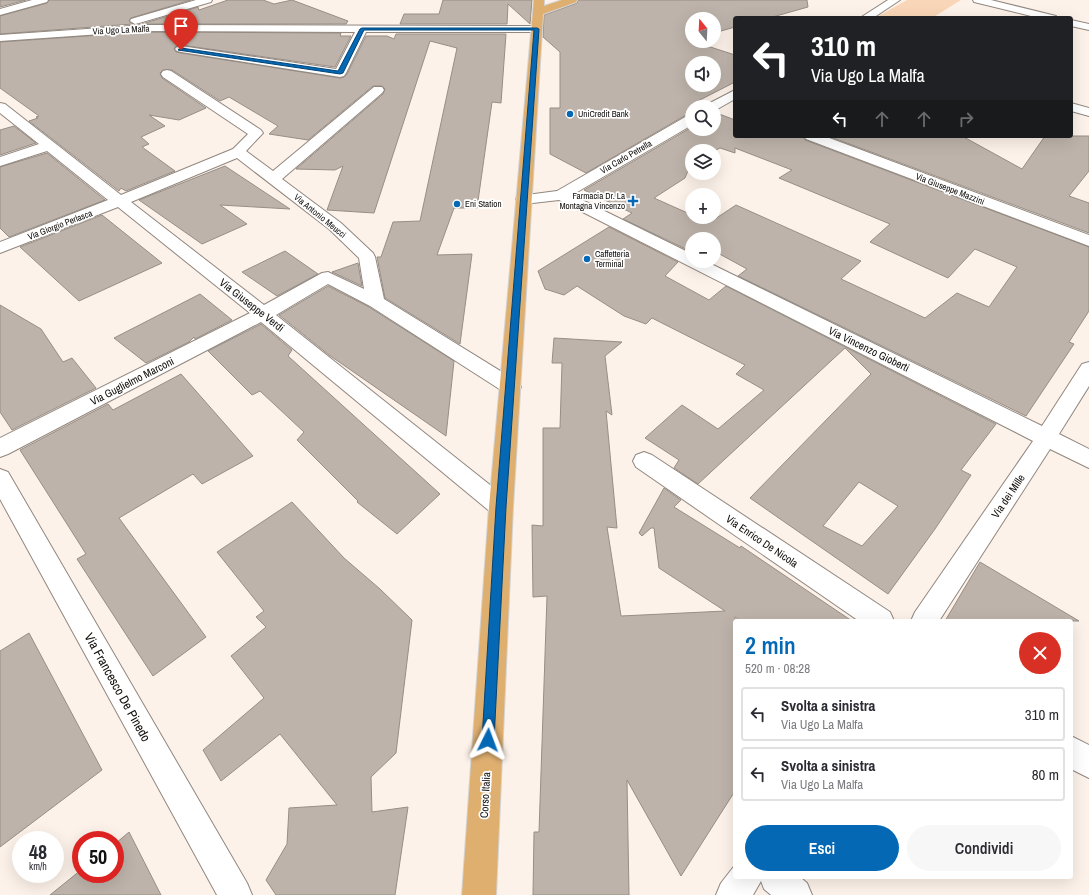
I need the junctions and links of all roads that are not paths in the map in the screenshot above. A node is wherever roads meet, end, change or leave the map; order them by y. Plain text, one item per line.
1 (43, 0) edge
2 (207, 0) edge
3 (572, 0) edge
4 (895, 0) edge
5 (978, 0) edge
6 (0, 12) edge
7 (538, 14) edge
8 (868, 16) edge
9 (1044, 16) edge
10 (1073, 23) edge
11 (1089, 27) edge
12 (362, 29) junction
13 (107, 30) junction
14 (0, 38) edge
15 (181, 50) dead end
16 (167, 74) dead end
17 (378, 90) dead end
18 (733, 95) edge
19 (721, 103) edge
20 (721, 105) edge
21 (0, 107) edge
22 (733, 107) edge
23 (1073, 108) edge
24 (1089, 112) edge
25 (685, 123) edge
26 (816, 138) edge
27 (50, 145) junction
28 (238, 152) junction
29 (0, 162) edge
30 (273, 179) junction
31 (560, 195) junction
32 (524, 199) junction
33 (120, 201) junction
34 (1089, 241) edge
35 (0, 248) edge
36 (685, 258) edge
37 (706, 268) edge
38 (376, 302) junction
39 (263, 314) junction
40 (1089, 368) edge
41 (511, 387) junction
42 (1046, 438) junction
43 (0, 448) edge
44 (1089, 458) edge
45 (644, 461) dead end
46 (0, 478) edge
47 (501, 507) junction
48 (878, 619) edge
49 (925, 619) edge
50 (1073, 751) edge
51 (1089, 763) edge
52 (745, 879) edge
53 (778, 879) edge
54 (235, 895) edge
55 (479, 895) edge
56 (733, 895) edge
57 (795, 895) edge

1 - 6 street
2 - 13 street
3 - 7 main road
4 - 8 street
5 - 9 street
7 - 12 street, Via Ugo La Malfa
7 - 32 main road, Corso Italia
10 - 11 street
12 - 13 street, Via Ugo La Malfa
12 - 15 street
13 - 14 street, Via Ugo La Malfa
16 - 28 street
17 - 30 street
18 - 19 street
20 - 22 street
21 - 27 street, Via Giuseppe Verdi
23 - 24 street
25 - 31 street, Via Carlo Petrella
26 - 34 street, Via Giuseppe Mazzini
27 - 29 street
27 - 33 street, Via Giuseppe Verdi
28 - 30 street, Via Antonio Meucci
28 - 33 street
30 - 38 street, Via Antonio Meucci
31 - 32 street
31 - 36 street, Via Vincenzo Gioberti
32 - 41 main road, Corso Italia
33 - 35 street, Via Giorgio Perlasca
33 - 39 street, Via Giuseppe Verdi
37 - 42 street, Via Vincenzo Gioberti
38 - 39 street
38 - 41 street
39 - 43 street, Via Guglielmo Marconi
39 - 47 street, Via Giuseppe Verdi
40 - 42 street, Via dei Mille
41 - 47 main road, Corso Italia
42 - 44 street, Via Vincenzo Gioberti
42 - 49 street, Via dei Mille
45 - 48 street, Via Enrico De Nicola
46 - 54 street, Via Francesco De Pinedo
47 - 55 main road, Corso Italia
50 - 51 street
52 - 56 street
53 - 57 street

